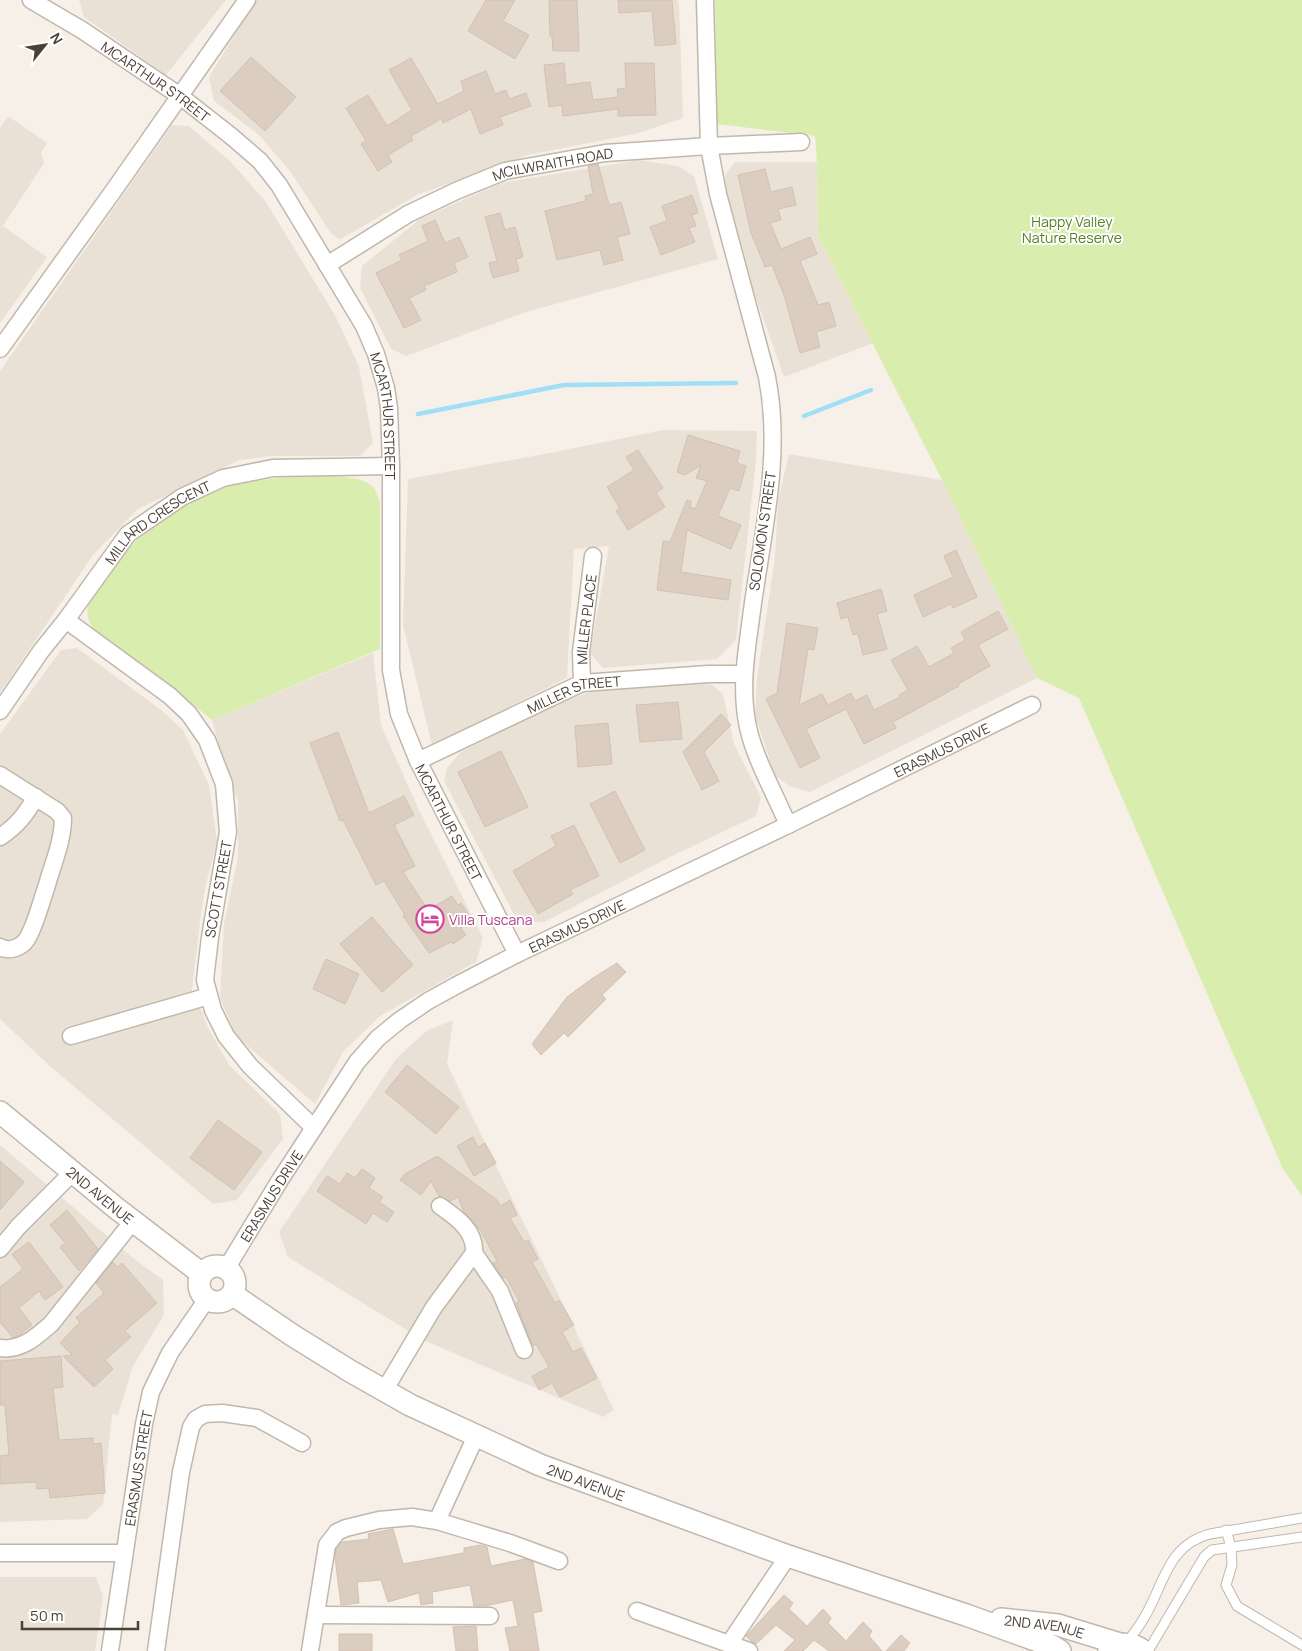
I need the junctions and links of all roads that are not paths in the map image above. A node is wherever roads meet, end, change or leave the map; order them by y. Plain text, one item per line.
1 (31, 0) edge
2 (247, 0) edge
3 (705, 0) edge
4 (180, 96) junction
5 (801, 142) dead end
6 (709, 146) junction
7 (327, 265) junction
8 (0, 349) edge
9 (391, 466) junction
10 (593, 556) dead end
11 (66, 620) junction
12 (743, 674) junction
13 (582, 682) junction
14 (1032, 705) dead end
15 (0, 711) edge
16 (418, 761) junction
17 (0, 775) edge
18 (36, 797) junction
19 (788, 825) junction
20 (0, 837) edge
21 (0, 947) edge
22 (517, 954) junction
23 (209, 996) junction
24 (71, 1036) dead end
25 (0, 1112) edge
26 (314, 1128) junction
27 (73, 1172) junction
28 (440, 1206) dead end
29 (133, 1221) junction
30 (0, 1249) edge
31 (474, 1253) junction
32 (226, 1269) junction
33 (202, 1274) junction
34 (232, 1294) junction
35 (207, 1299) junction
36 (0, 1348) edge
37 (524, 1350) dead end
38 (384, 1391) junction
39 (476, 1436) junction
40 (302, 1443) dead end
41 (1302, 1518) edge
42 (437, 1521) junction
43 (1226, 1530) junction
44 (1302, 1537) edge
45 (1231, 1547) junction
46 (0, 1553) edge
47 (124, 1553) junction
48 (788, 1556) junction
49 (559, 1561) dead end
50 (637, 1611) dead end
51 (316, 1615) junction
52 (966, 1615) junction
53 (490, 1616) dead end
54 (729, 1644) junction
55 (1302, 1645) edge
56 (1124, 1647) edge
57 (110, 1651) edge
58 (156, 1651) edge
59 (310, 1651) edge
60 (749, 1651) edge
61 (1060, 1651) edge
62 (1148, 1651) edge

1 - 4 street, MCARTHUR STREET
2 - 4 street
3 - 6 street, SOLOMON STREET
4 - 7 street, MCARTHUR STREET
4 - 8 street
5 - 6 street, MCILWRAITH ROAD
6 - 7 street, MCILWRAITH ROAD
6 - 12 street, SOLOMON STREET
7 - 9 street, MCARTHUR STREET
9 - 11 street, MILLARD CRESCENT
9 - 16 street, MCARTHUR STREET
10 - 13 street, MILLER PLACE
11 - 15 street, MILLARD CRESCENT
11 - 23 street, SCOTT STREET
12 - 13 street, MILLER STREET
12 - 19 street, SOLOMON STREET
13 - 16 street, MILLER STREET
14 - 19 street, ERASMUS DRIVE
16 - 22 street, MCARTHUR STREET
17 - 18 street
18 - 20 street
18 - 21 street
19 - 22 street, ERASMUS DRIVE
22 - 26 street, ERASMUS DRIVE
23 - 24 street
23 - 26 street, SCOTT STREET
25 - 27 street, 2ND AVENUE
26 - 32 street, ERASMUS DRIVE
27 - 29 street, 2ND AVENUE
27 - 30 street
28 - 31 street
29 - 33 street, 2ND AVENUE
29 - 36 street
31 - 37 street
31 - 38 street
32 - 33 street
32 - 34 street
33 - 35 street
34 - 35 street
34 - 38 street, 2ND AVENUE
35 - 47 street, ERASMUS STREET
38 - 39 street, 2ND AVENUE
39 - 42 street
39 - 48 street, 2ND AVENUE
40 - 58 street
41 - 43 lane
42 - 49 street
42 - 51 street
43 - 45 lane
43 - 56 lane
44 - 45 lane
45 - 55 lane
45 - 62 lane
46 - 47 street
47 - 57 street, ERASMUS STREET
48 - 52 street, 2ND AVENUE
48 - 54 street
50 - 54 street
51 - 53 street
51 - 59 street
52 - 56 street, 2ND AVENUE
52 - 61 street, 2ND AVENUE
54 - 60 street

